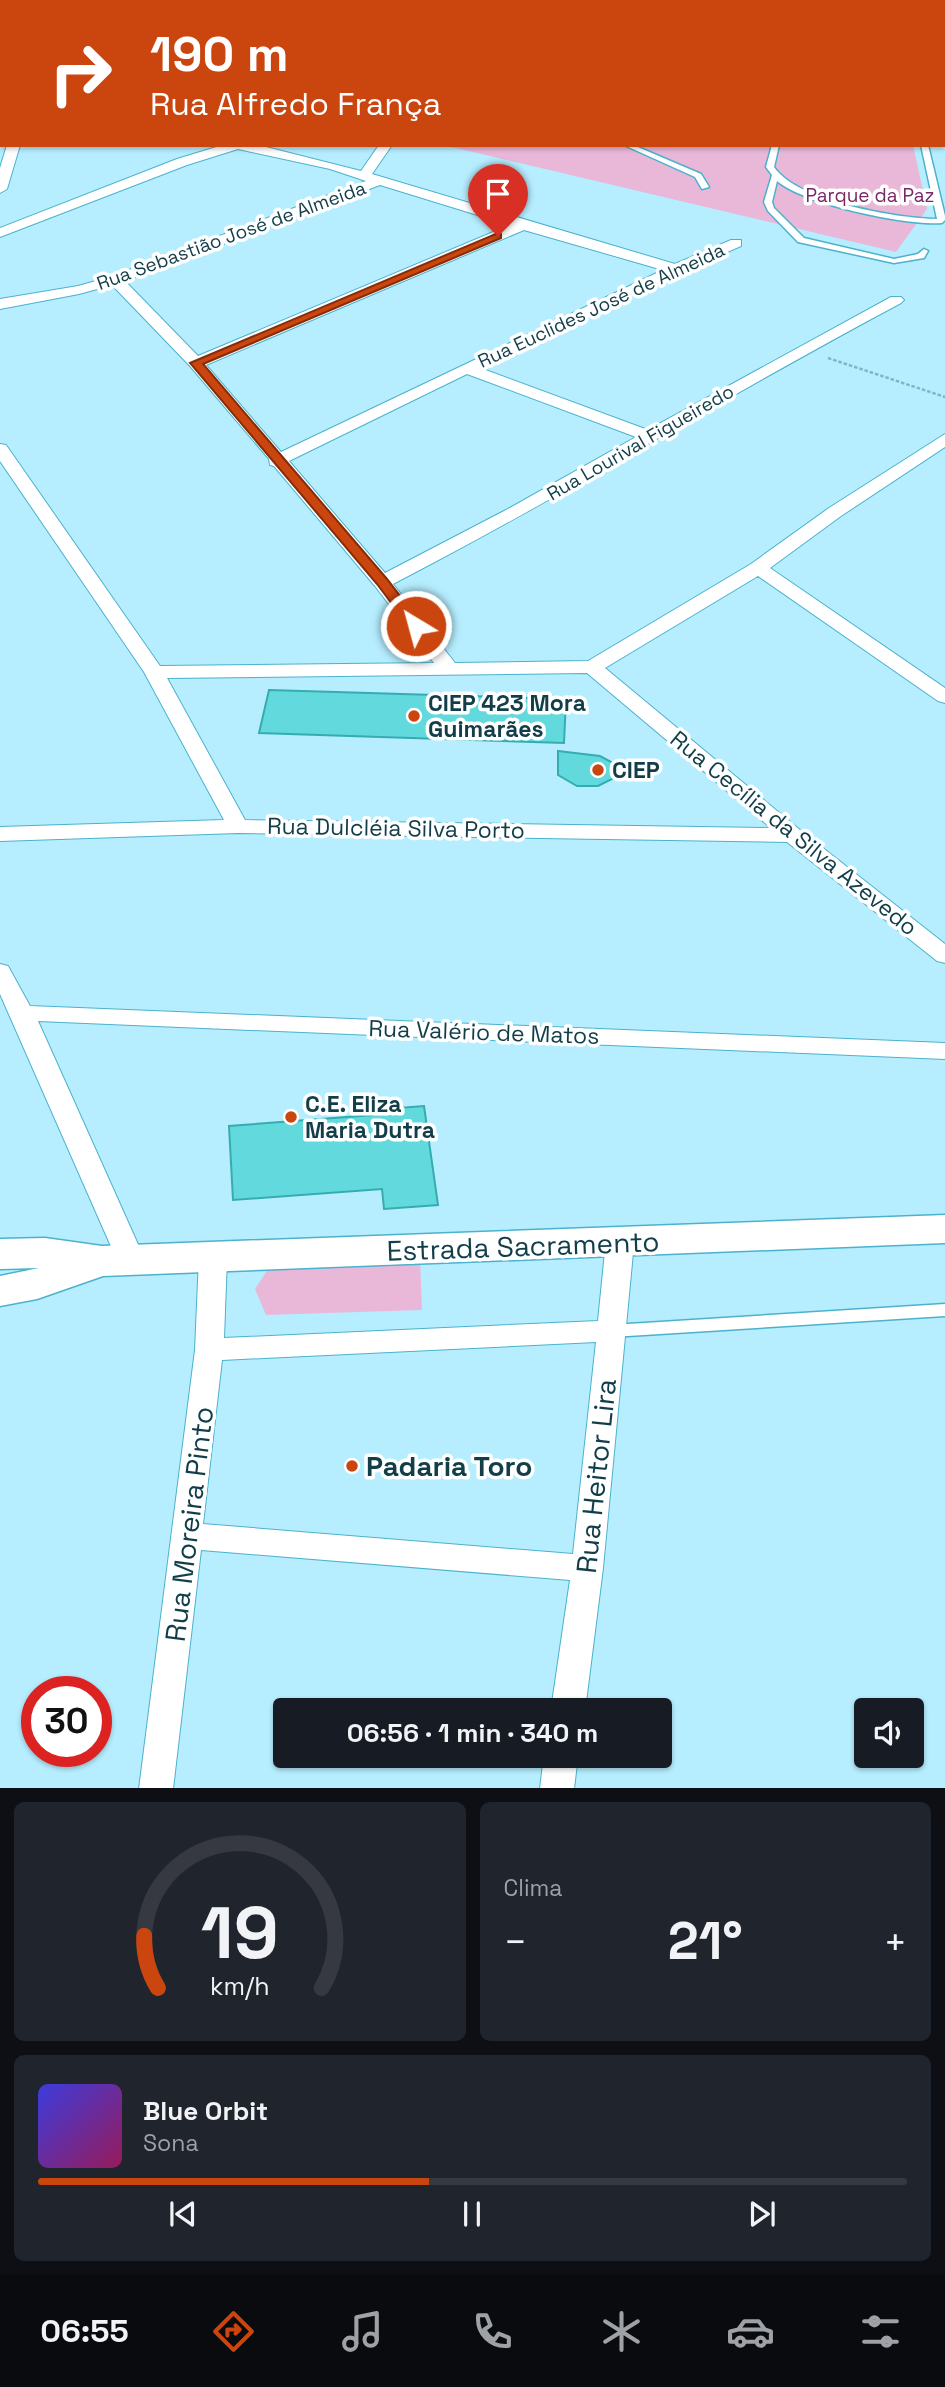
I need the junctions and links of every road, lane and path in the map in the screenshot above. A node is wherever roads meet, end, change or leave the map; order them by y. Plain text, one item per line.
1 (13, 147) edge
2 (188, 147) edge
3 (231, 147) edge
4 (246, 147) edge
5 (385, 147) edge
6 (632, 147) edge
7 (775, 147) edge
8 (924, 147) edge
9 (181, 162) junction
10 (775, 176) junction
11 (372, 178) junction
12 (705, 187) dead end
13 (0, 189) edge
14 (523, 225) junction
15 (0, 233) edge
16 (736, 243) dead end
17 (924, 251) dead end
18 (676, 269) junction
19 (115, 280) junction
20 (896, 300) dead end
21 (0, 304) edge
22 (801, 349) junction
23 (196, 363) junction
24 (465, 368) junction
25 (945, 397) edge
26 (649, 436) junction
27 (945, 439) edge
28 (0, 449) edge
29 (276, 461) junction
30 (758, 568) junction
31 (382, 582) junction
32 (592, 667) junction
33 (450, 670) junction
34 (945, 671) edge
35 (154, 672) junction
36 (927, 685) junction
37 (945, 696) edge
38 (644, 709) joint
39 (238, 826) junction
40 (0, 834) edge
41 (792, 835) junction
42 (945, 956) edge
43 (0, 971) edge
44 (22, 1013) junction
45 (945, 1051) edge
46 (945, 1228) edge
47 (620, 1242) junction
48 (0, 1254) edge
49 (213, 1258) junction
50 (116, 1260) junction
51 (0, 1291) edge
52 (945, 1310) edge
53 (612, 1331) junction
54 (209, 1350) junction
55 (188, 1536) junction
56 (587, 1568) junction
57 (570, 1698) edge
58 (559, 1768) edge
59 (156, 1788) edge
60 (557, 1788) edge

1 - 13 street
2 - 9 street
3 - 9 street
4 - 11 street
5 - 11 street
6 - 12 lane
7 - 10 lane
8 - 10 lane
9 - 15 street
10 - 17 lane
11 - 14 street
11 - 19 street, Rua Sebastião José de Almeida
14 - 18 street
14 - 23 street
16 - 18 street, Rua Euclides José de Almeida
18 - 24 street, Rua Euclides José de Almeida
19 - 21 street, Rua Sebastião José de Almeida
19 - 23 street
20 - 22 street, Rua Lourival Figueiredo
22 - 25 path
22 - 26 street, Rua Lourival Figueiredo
23 - 29 street
24 - 26 street, Rua Euclides José de Almeida
24 - 29 street, Rua Euclides José de Almeida
26 - 31 street, Rua Lourival Figueiredo
27 - 30 street
28 - 35 street
29 - 31 street
30 - 32 street
30 - 36 street
31 - 33 street
32 - 33 street
32 - 38 street
33 - 35 street
34 - 36 street
35 - 39 street
36 - 37 street
38 - 41 street, Rua Cecília da Silva Azevedo
39 - 40 street, Rua Dulcléia Silva Porto
39 - 41 street, Rua Dulcléia Silva Porto
41 - 42 street, Rua Cecília da Silva Azevedo
43 - 44 street
44 - 45 street, Rua Valério de Matos
44 - 50 street
46 - 47 main road, Estrada Sacramento
47 - 49 main road, Estrada Sacramento
47 - 53 street, Rua Heitor Lira
48 - 50 main road, Estrada Sacramento
49 - 50 main road, Estrada Sacramento
49 - 54 street, Rua Moreira Pinto
50 - 51 main road, Estrada Sacramento
52 - 53 lane
53 - 54 street
53 - 56 street, Rua Heitor Lira
54 - 55 street, Rua Moreira Pinto
55 - 56 street
55 - 59 street, Rua Moreira Pinto
56 - 57 street, Rua Heitor Lira
58 - 60 street

